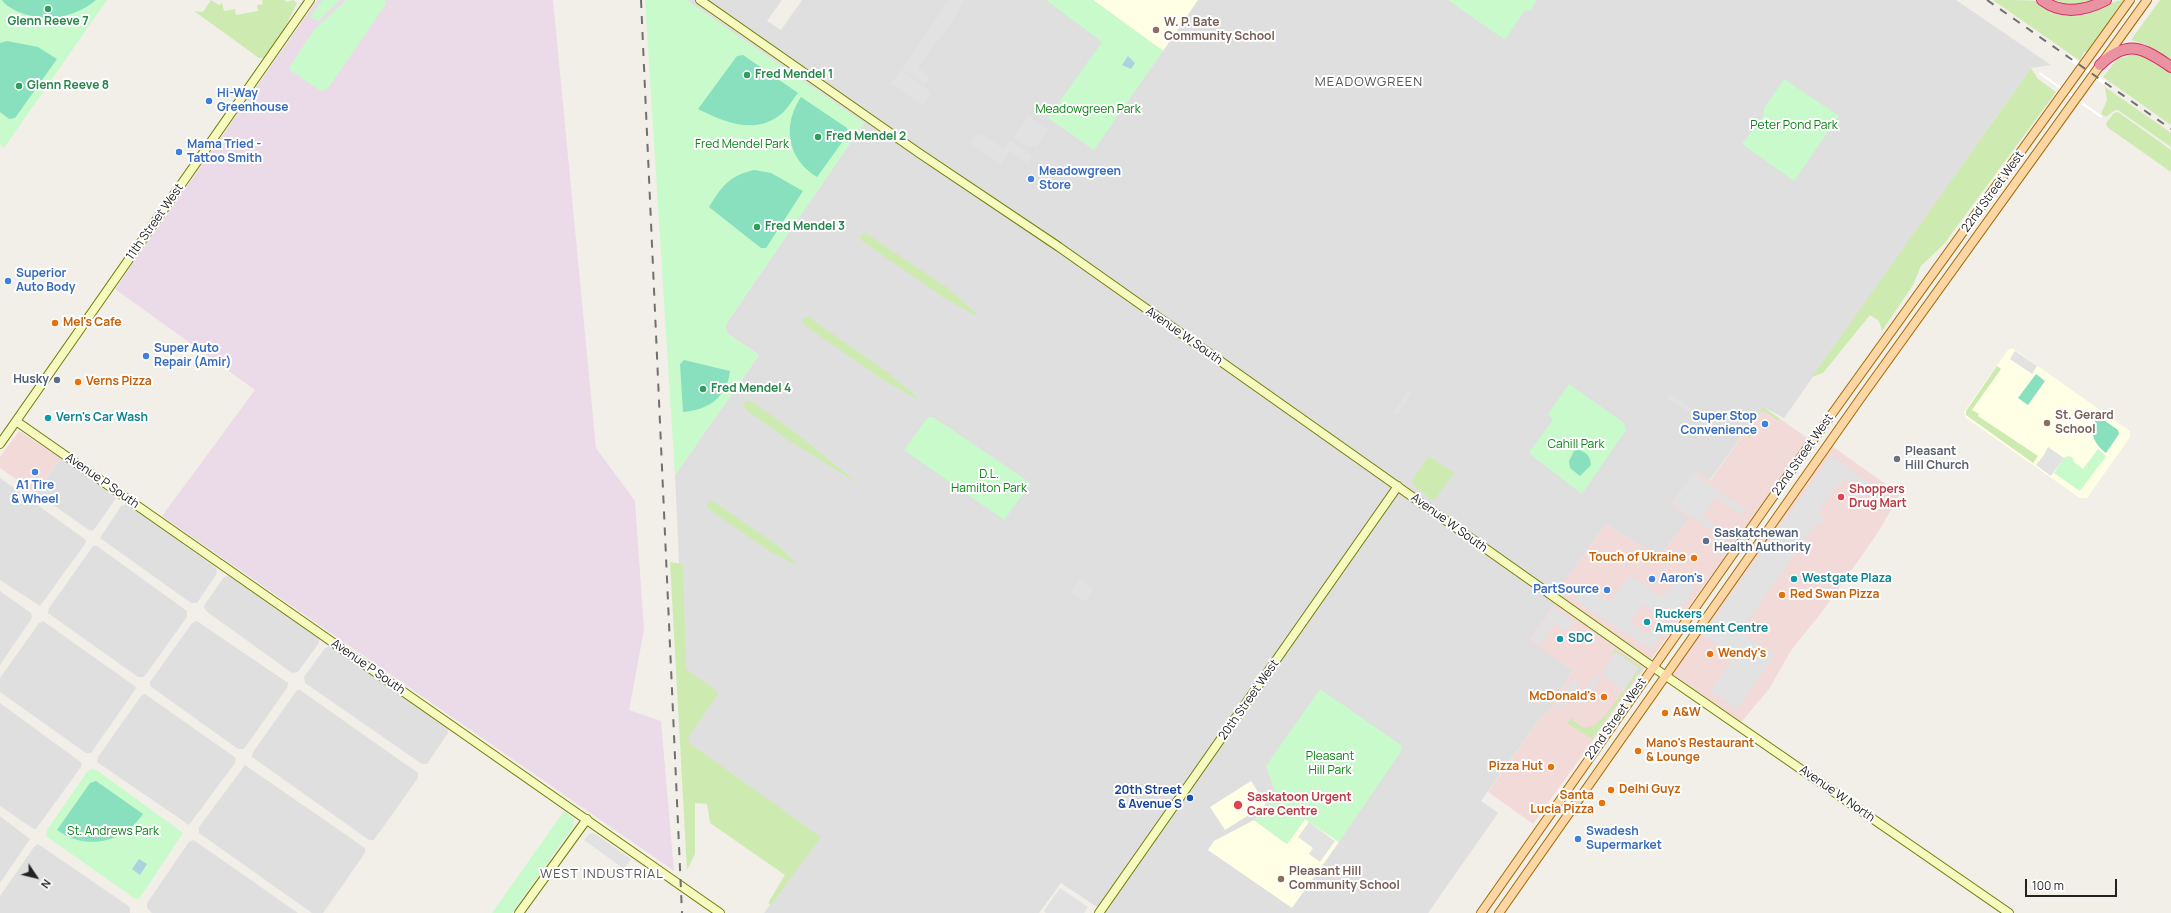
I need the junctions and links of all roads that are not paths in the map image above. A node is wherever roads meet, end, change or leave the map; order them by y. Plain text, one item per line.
1 (310, 0) edge
2 (700, 0) edge
3 (2042, 0) edge
4 (2106, 0) edge
5 (2130, 0) edge
6 (2146, 0) edge
7 (2100, 65) junction
8 (2171, 67) edge
9 (16, 421) junction
10 (0, 444) edge
11 (1398, 486) junction
12 (1653, 667) junction
13 (1666, 676) junction
14 (587, 819) junction
15 (519, 913) edge
16 (720, 913) edge
17 (1100, 913) edge
18 (1481, 913) edge
19 (1499, 913) edge
20 (2009, 913) edge

1 - 9 main road, 11th Street West
2 - 11 main road, Avenue W South
3 - 4 highway
5 - 12 main road, 22nd Street West
6 - 7 main road, 22nd Street West
7 - 8 highway
7 - 13 main road, 22nd Street West
9 - 10 main road, 11th Street West
9 - 14 main road, Avenue P South
11 - 12 main road, Avenue W South
11 - 17 main road, 20th Street West
12 - 13 main road, Avenue W South
12 - 18 main road, 22nd Street West
13 - 19 main road, 22nd Street West
13 - 20 main road, Avenue W North
14 - 15 main road
14 - 16 main road, Avenue P South

